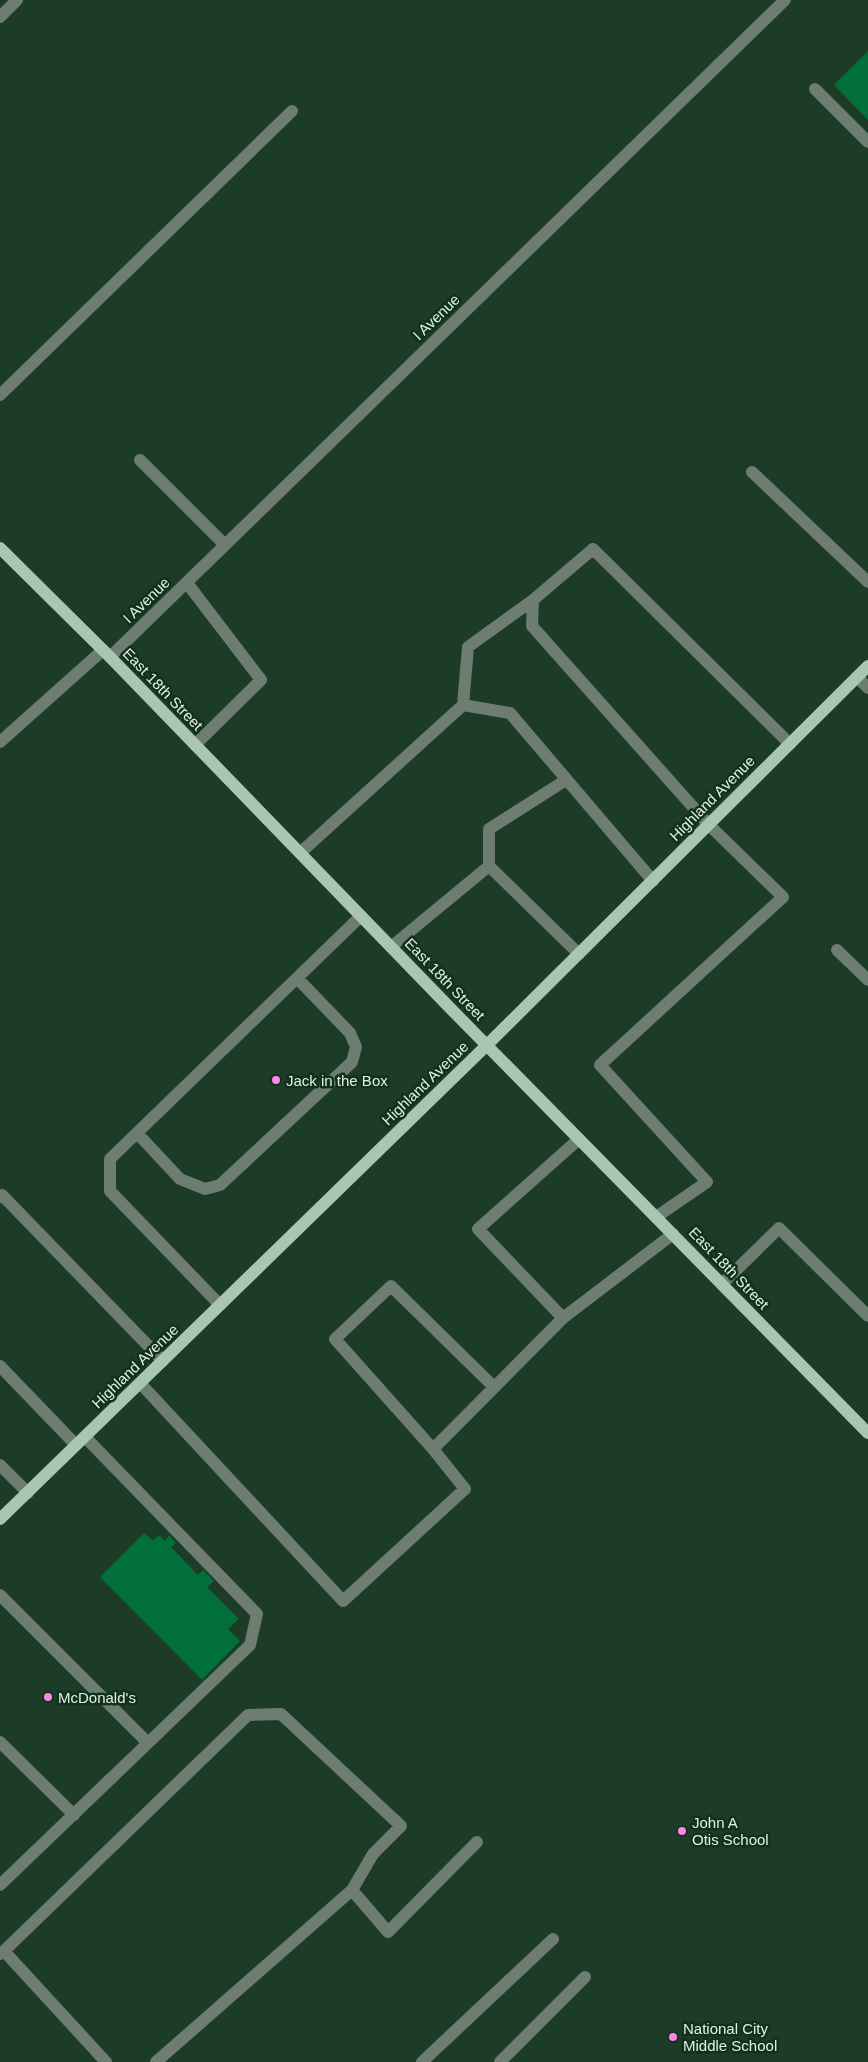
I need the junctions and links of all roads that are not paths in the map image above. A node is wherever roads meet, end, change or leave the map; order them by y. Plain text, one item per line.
1 (17, 0) edge
2 (785, 0) edge
3 (0, 17) edge
4 (815, 89) dead end
5 (292, 111) dead end
6 (868, 142) edge
7 (0, 395) edge
8 (140, 460) dead end
9 (752, 472) dead end
10 (225, 545) junction
11 (0, 548) edge
12 (868, 582) edge
13 (187, 583) junction
14 (533, 600) junction
15 (106, 654) junction
16 (868, 666) edge
17 (857, 677) junction
18 (868, 688) edge
19 (463, 705) junction
20 (0, 742) edge
21 (195, 744) junction
22 (790, 744) junction
23 (566, 780) junction
24 (709, 825) junction
25 (300, 853) junction
26 (489, 866) junction
27 (653, 881) junction
28 (361, 916) junction
29 (391, 947) junction
30 (836, 950) dead end
31 (579, 954) junction
32 (297, 978) junction
33 (868, 980) edge
34 (487, 1046) junction
35 (136, 1133) junction
36 (579, 1139) junction
37 (0, 1197) edge
38 (656, 1217) junction
39 (673, 1234) junction
40 (722, 1284) junction
41 (220, 1305) junction
42 (868, 1316) edge
43 (563, 1318) junction
44 (163, 1361) junction
45 (0, 1366) edge
46 (140, 1383) junction
47 (494, 1387) junction
48 (866, 1426) edge
49 (81, 1441) junction
50 (433, 1449) junction
51 (0, 1465) edge
52 (28, 1493) junction
53 (0, 1519) edge
54 (0, 1595) edge
55 (0, 1742) edge
56 (148, 1743) junction
57 (74, 1815) junction
58 (477, 1842) dead end
59 (0, 1885) edge
60 (352, 1890) junction
61 (553, 1939) dead end
62 (2, 1952) edge
63 (585, 1977) dead end
64 (106, 2062) edge
65 (156, 2062) edge
66 (422, 2062) edge
67 (500, 2062) edge

1 - 3 street
2 - 10 street, I Avenue
4 - 6 street
5 - 7 street
8 - 10 street
9 - 12 street
10 - 13 street, I Avenue
11 - 15 main road, East 18th Street
13 - 15 street, I Avenue
13 - 21 street
14 - 19 street
14 - 22 street
14 - 24 street
15 - 20 street, I Avenue
15 - 21 main road, East 18th Street
16 - 17 main road, Highland Avenue
17 - 18 street
17 - 22 main road, Highland Avenue
19 - 23 street
19 - 25 street
21 - 25 main road, East 18th Street
22 - 24 main road, Highland Avenue
23 - 26 street
23 - 27 street
24 - 27 main road, Highland Avenue
24 - 38 street
25 - 28 main road, East 18th Street
26 - 29 street
26 - 31 street
27 - 31 main road, Highland Avenue
28 - 29 main road, East 18th Street
28 - 32 street
29 - 34 main road, East 18th Street
30 - 33 street
31 - 34 main road, Highland Avenue
32 - 35 street
32 - 35 street
34 - 36 main road, East 18th Street
34 - 41 main road, Highland Avenue
35 - 41 street
36 - 38 main road, East 18th Street
36 - 43 street
37 - 44 street
38 - 39 main road, East 18th Street
39 - 40 main road, East 18th Street
39 - 43 street
40 - 42 street
40 - 48 main road, East 18th Street
41 - 44 main road, Highland Avenue
43 - 47 street
44 - 46 main road, Highland Avenue
45 - 49 street
46 - 49 main road, Highland Avenue
46 - 50 street
47 - 50 street
47 - 50 street
49 - 52 main road, Highland Avenue
49 - 56 street
51 - 52 street
52 - 53 main road, Highland Avenue
54 - 56 street
55 - 57 street
56 - 57 street
57 - 59 street
58 - 60 street
60 - 62 street
60 - 65 street
61 - 66 street
62 - 64 street
63 - 67 street

